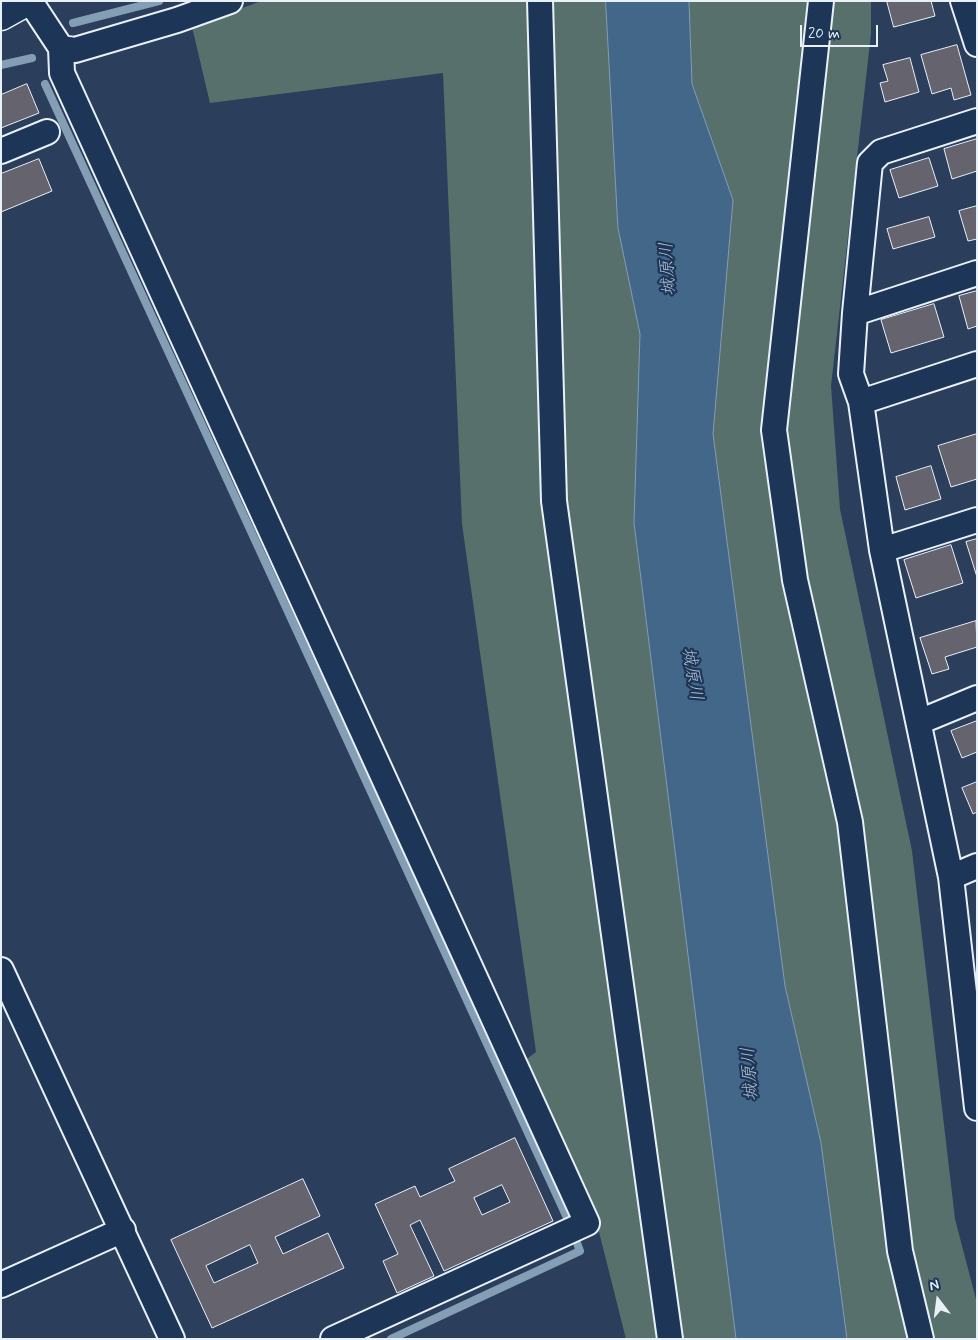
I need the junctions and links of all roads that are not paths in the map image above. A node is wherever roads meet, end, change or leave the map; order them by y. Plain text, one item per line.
1 (29, 1) edge
2 (230, 1) edge
3 (540, 1) edge
4 (822, 1) edge
5 (963, 1) edge
6 (1, 16) edge
7 (977, 44) edge
8 (61, 48) junction
9 (977, 121) edge
10 (47, 132) dead end
11 (1, 151) edge
12 (977, 273) edge
13 (855, 313) junction
14 (977, 364) edge
15 (861, 402) junction
16 (977, 520) edge
17 (882, 550) junction
18 (977, 698) edge
19 (919, 722) junction
20 (977, 866) edge
21 (951, 877) junction
22 (1, 970) edge
23 (973, 1034) edge
24 (977, 1108) edge
25 (123, 1230) junction
26 (1, 1285) edge
27 (172, 1339) edge
28 (333, 1339) edge
29 (670, 1339) edge
30 (921, 1339) edge

1 - 6 street
1 - 8 street
2 - 8 street
3 - 29 street
4 - 30 street
5 - 7 street
8 - 28 street
9 - 13 street
10 - 11 street
12 - 13 street
13 - 15 street
14 - 15 street
15 - 17 street
16 - 17 street
17 - 19 street
18 - 19 street
19 - 21 street
20 - 21 street
21 - 23 street
22 - 25 street
23 - 24 street
25 - 26 street
25 - 27 street

